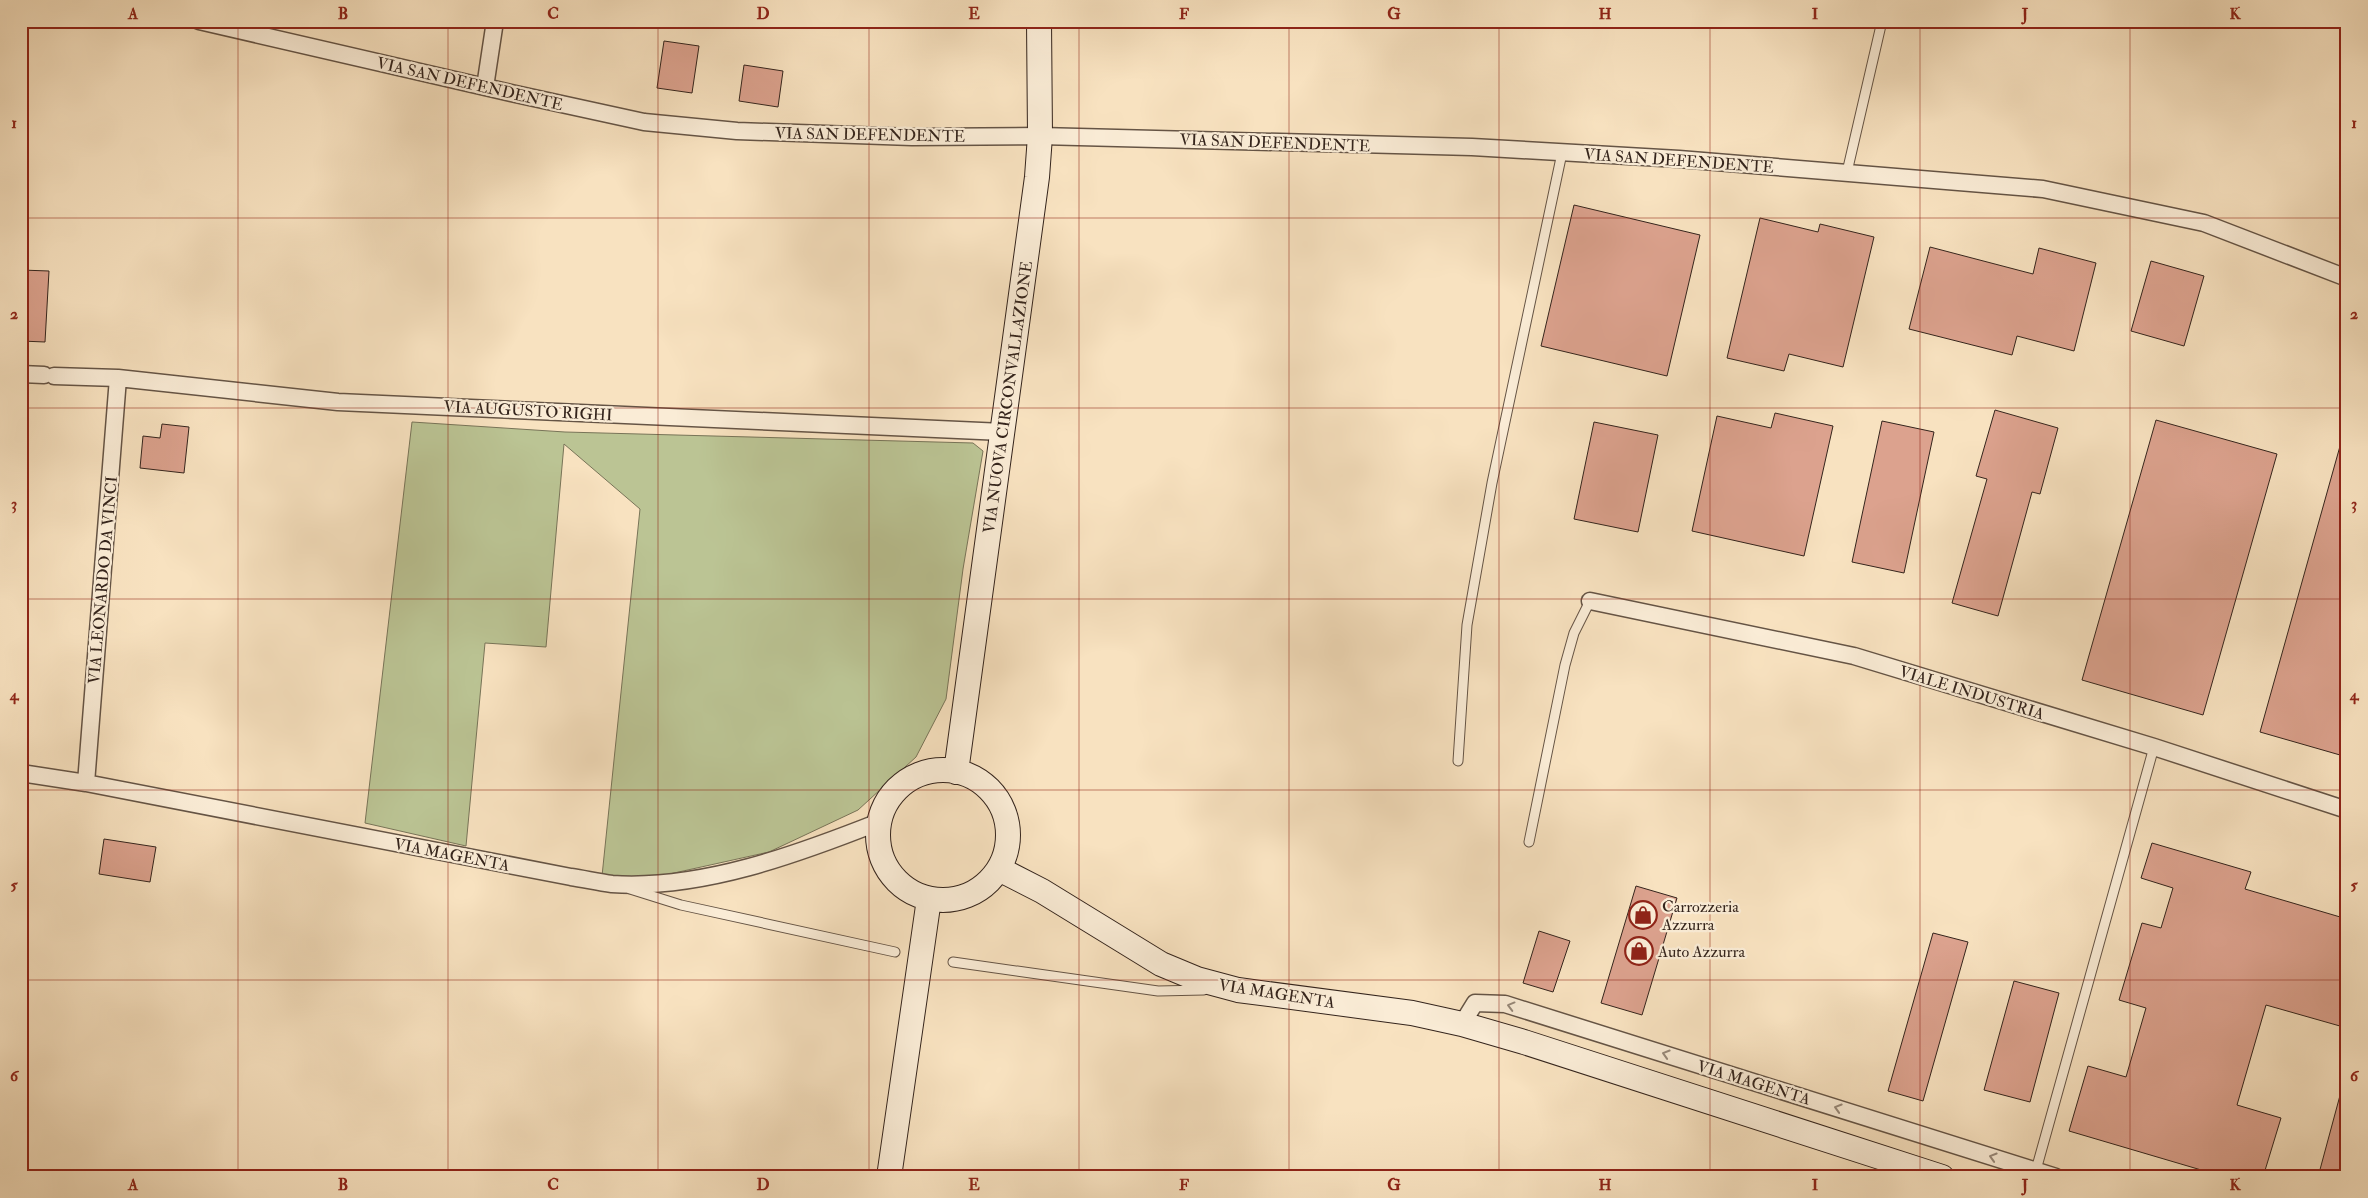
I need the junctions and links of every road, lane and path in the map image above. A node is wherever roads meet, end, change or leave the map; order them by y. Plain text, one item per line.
1 (199, 21) edge
2 (495, 21) edge
3 (1039, 21) edge
4 (1882, 21) edge
5 (244, 26) edge
6 (486, 87) junction
7 (1040, 136) junction
8 (1562, 152) junction
9 (1847, 172) junction
10 (2347, 278) edge
11 (21, 374) edge
12 (118, 378) junction
13 (1003, 432) junction
14 (1590, 601) joint
15 (2154, 747) junction
16 (1458, 761) dead end
17 (956, 772) junction
18 (21, 773) edge
19 (86, 783) junction
20 (2347, 810) edge
21 (879, 822) junction
22 (1529, 842) dead end
23 (999, 869) junction
24 (613, 884) junction
25 (929, 899) junction
26 (895, 952) dead end
27 (953, 962) dead end
28 (1238, 990) junction
29 (1462, 1024) junction
30 (2036, 1170) junction
31 (889, 1177) edge
32 (1942, 1177) edge
33 (2056, 1177) edge

1 - 5 street, VIA SAN DEFENDENTE
2 - 6 street
3 - 7 street, VIA NUOVA CIRCONVALLAZIONE
4 - 9 lane
5 - 6 street, VIA SAN DEFENDENTE
6 - 7 street, VIA SAN DEFENDENTE
7 - 8 street, VIA SAN DEFENDENTE
7 - 13 street, VIA NUOVA CIRCONVALLAZIONE
8 - 9 street, VIA SAN DEFENDENTE
8 - 16 lane
9 - 10 street, VIA SAN DEFENDENTE
11 - 12 street, VIA AUGUSTO RIGHI
12 - 13 street, VIA AUGUSTO RIGHI
12 - 19 street, VIA LEONARDO DA VINCI
13 - 17 street, VIA NUOVA CIRCONVALLAZIONE
14 - 15 street, VIALE INDUSTRIA
14 - 22 lane
15 - 20 street, VIALE INDUSTRIA
15 - 30 lane
17 - 21 street
17 - 23 street
18 - 19 street, VIA MAGENTA
19 - 24 street, VIA MAGENTA
21 - 24 street, VIA MAGENTA
21 - 25 street
23 - 25 street
23 - 28 street, VIA MAGENTA
24 - 26 lane
25 - 31 street
27 - 28 lane
28 - 29 street, VIA MAGENTA
30 -> 29 street, VIA MAGENTA
29 - 32 street, VIA MAGENTA
30 - 33 street, VIA MAGENTA

